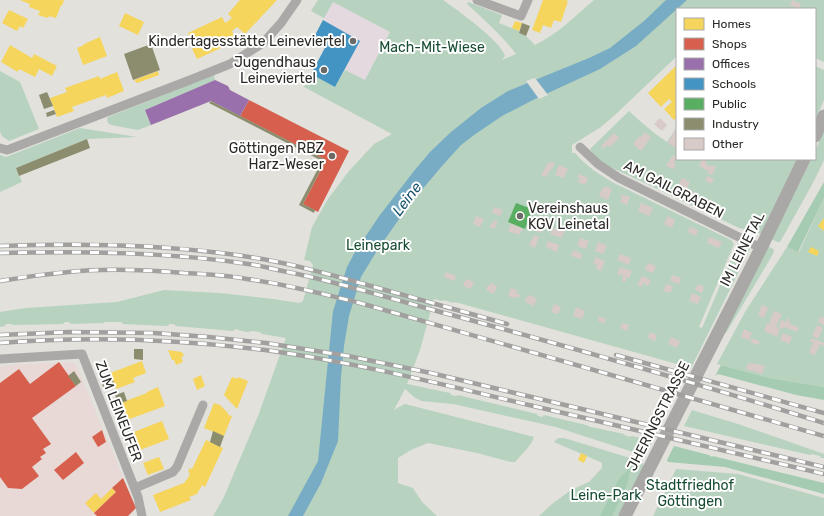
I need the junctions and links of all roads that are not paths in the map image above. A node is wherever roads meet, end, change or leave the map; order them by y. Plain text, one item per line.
1 (298, 0) edge
2 (477, 0) edge
3 (528, 0) edge
4 (824, 116) edge
5 (816, 134) edge
6 (580, 147) dead end
7 (1, 148) edge
8 (804, 160) edge
9 (761, 248) junction
10 (708, 352) joint
11 (0, 359) edge
12 (203, 405) dead end
13 (134, 488) junction
14 (142, 516) edge
15 (625, 516) edge

1 - 7 street
2 - 3 street
4 - 5 main road
6 - 9 street, AM GAILGRABEN
8 - 9 main road, IM LEINETAL
9 - 10 main road, IM LEINETAL
10 - 15 main road, JHERINGSTRASSE
11 - 13 street, ZUM LEINEUFER
12 - 13 street
13 - 14 street, ZUM LEINEUFER

